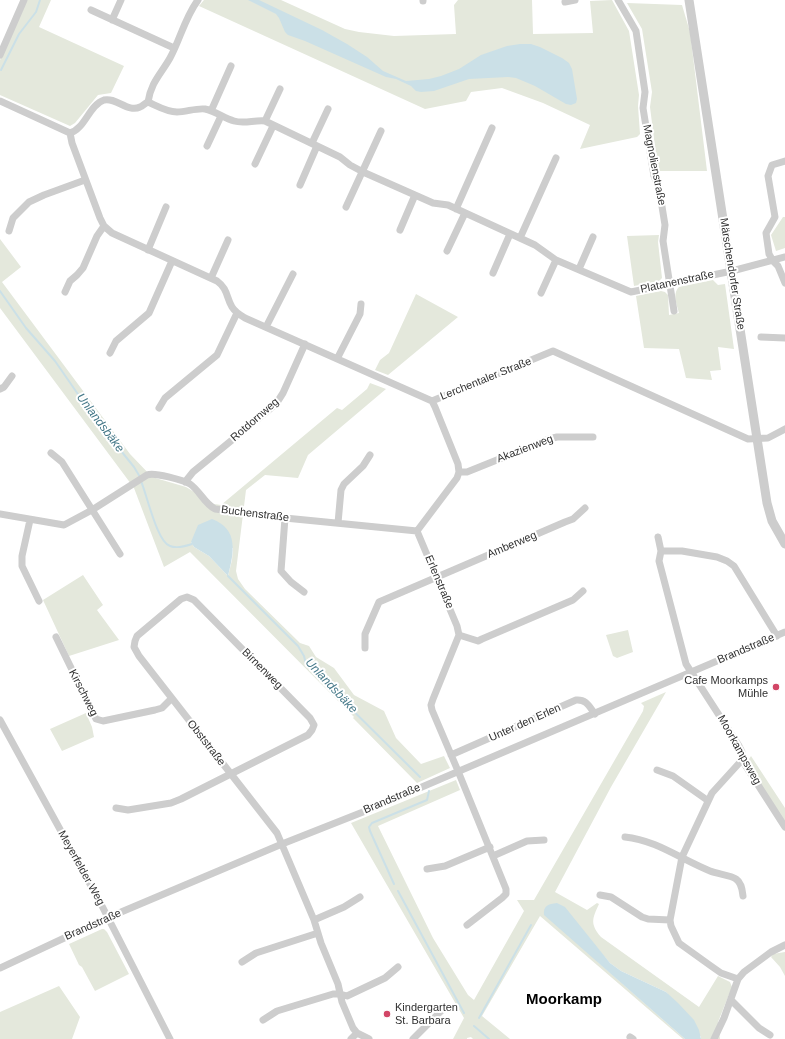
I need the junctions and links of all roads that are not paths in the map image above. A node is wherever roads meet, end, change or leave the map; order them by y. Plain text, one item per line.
1 (24, 0) edge
2 (121, 0) edge
3 (198, 0) edge
4 (575, 0) edge
5 (618, 0) edge
6 (689, 0) edge
7 (565, 2) dead end
8 (91, 10) dead end
9 (112, 20) junction
10 (174, 48) junction
11 (0, 55) edge
12 (231, 66) dead end
13 (280, 89) dead end
14 (0, 101) edge
15 (148, 102) junction
16 (328, 109) dead end
17 (211, 111) junction
18 (221, 116) junction
19 (265, 121) junction
20 (273, 126) junction
21 (492, 128) dead end
22 (381, 131) dead end
23 (70, 133) junction
24 (315, 145) junction
25 (207, 146) dead end
26 (556, 158) dead end
27 (785, 161) edge
28 (255, 164) dead end
29 (362, 172) junction
30 (86, 180) junction
31 (300, 184) dead end
32 (415, 195) junction
33 (166, 207) dead end
34 (346, 207) dead end
35 (456, 209) junction
36 (465, 213) junction
37 (104, 226) junction
38 (400, 230) dead end
39 (9, 231) dead end
40 (510, 234) junction
41 (593, 237) dead end
42 (520, 238) junction
43 (228, 240) dead end
44 (148, 250) junction
45 (447, 251) dead end
46 (785, 257) edge
47 (556, 260) junction
48 (172, 261) junction
49 (773, 261) junction
50 (579, 269) junction
51 (732, 270) junction
52 (493, 273) dead end
53 (293, 274) dead end
54 (211, 278) junction
55 (785, 283) edge
56 (669, 284) junction
57 (65, 292) dead end
58 (541, 293) dead end
59 (361, 304) dead end
60 (674, 311) dead end
61 (237, 313) junction
62 (266, 327) junction
63 (761, 337) dead end
64 (785, 338) edge
65 (305, 344) junction
66 (110, 353) dead end
67 (337, 359) junction
68 (12, 376) dead end
69 (0, 389) edge
70 (432, 401) junction
71 (159, 408) dead end
72 (785, 429) edge
73 (593, 437) dead end
74 (757, 439) junction
75 (51, 453) dead end
76 (370, 455) dead end
77 (459, 472) junction
78 (185, 482) junction
79 (585, 508) dead end
80 (92, 510) junction
81 (0, 514) edge
82 (285, 518) junction
83 (30, 520) junction
84 (338, 523) junction
85 (417, 531) junction
86 (658, 537) dead end
87 (785, 544) edge
88 (661, 551) junction
89 (120, 554) dead end
90 (437, 577) junction
91 (583, 591) dead end
92 (304, 592) dead end
93 (39, 601) dead end
94 (785, 632) edge
95 (459, 635) junction
96 (777, 636) junction
97 (56, 637) dead end
98 (135, 641) joint
99 (365, 648) dead end
100 (693, 672) junction
101 (171, 699) junction
102 (595, 714) junction
103 (0, 720) edge
104 (451, 756) junction
105 (742, 760) junction
106 (657, 770) dead end
107 (458, 771) junction
108 (230, 774) junction
109 (707, 800) junction
110 (116, 808) dead end
111 (785, 827) edge
112 (625, 837) dead end
113 (544, 840) dead end
114 (282, 844) junction
115 (490, 847) junction
116 (493, 856) junction
117 (682, 857) junction
118 (428, 869) dead end
119 (600, 895) dead end
120 (742, 896) dead end
121 (360, 897) dead end
122 (107, 918) junction
123 (314, 920) junction
124 (670, 920) junction
125 (467, 925) dead end
126 (318, 933) junction
127 (785, 946) edge
128 (242, 962) dead end
129 (398, 967) dead end
130 (0, 968) edge
131 (738, 979) junction
132 (340, 994) junction
133 (731, 1000) junction
134 (445, 1007) dead end
135 (263, 1020) dead end
136 (357, 1033) junction
137 (770, 1035) dead end
138 (170, 1039) edge
139 (351, 1039) edge
140 (369, 1039) edge
141 (413, 1039) edge
142 (714, 1039) edge

1 - 11 street
2 - 9 street
3 - 10 street
4 - 7 street
5 - 56 street, Magnolienstraße
6 - 51 street, Märschendorfer Straße
8 - 9 street
9 - 10 street
10 - 15 street
12 - 17 street
13 - 19 street
14 - 23 street
15 - 17 street
15 - 23 street
16 - 24 street
17 - 18 street
18 - 19 street
18 - 25 street
19 - 20 street, Platanenstraße
20 - 24 street, Platanenstraße
20 - 28 street
21 - 35 street
22 - 29 street
23 - 30 street
24 - 29 street, Platanenstraße
24 - 31 street
26 - 42 street
27 - 49 street
29 - 32 street, Platanenstraße
29 - 34 street
30 - 37 street
30 - 39 street
32 - 35 street, Platanenstraße
32 - 38 street
33 - 44 street
35 - 36 street, Platanenstraße
36 - 40 street, Platanenstraße
36 - 45 street
37 - 44 street
37 - 57 street
40 - 42 street, Platanenstraße
40 - 52 street
41 - 50 street
42 - 47 street, Platanenstraße
43 - 54 street
44 - 48 street
46 - 49 street, Platanenstraße
47 - 50 street, Platanenstraße
47 - 58 street
48 - 54 street
48 - 66 street
49 - 51 street, Platanenstraße
49 - 55 street
50 - 56 street, Platanenstraße
51 - 56 street, Platanenstraße
51 - 74 street, Märschendorfer Straße
53 - 62 street
54 - 61 street
56 - 60 street, Magnolienstraße
59 - 67 street
61 - 62 street, Lerchentaler Straße
61 - 71 street
62 - 65 street, Lerchentaler Straße
63 - 64 street
65 - 67 street, Lerchentaler Straße
65 - 78 street, Rotdornweg
67 - 70 street, Lerchentaler Straße
68 - 69 street
70 - 74 street, Lerchentaler Straße
70 - 77 street
72 - 74 street
73 - 77 street, Akazienweg
74 - 87 street, Märschendorfer Straße
75 - 80 street
76 - 84 street
77 - 85 street
78 - 80 street, Buchenstraße
78 - 82 street, Buchenstraße
79 - 90 street, Amberweg
80 - 83 street, Buchenstraße
80 - 89 street
81 - 83 street, Buchenstraße
82 - 84 street, Buchenstraße
82 - 92 street
83 - 93 street
84 - 85 street, Buchenstraße
85 - 90 street, Erlenstraße
86 - 88 street, Moorkampsweg
88 - 96 street
88 - 100 street, Moorkampsweg
90 - 95 street, Erlenstraße
90 - 99 street, Amberweg
91 - 95 street
94 - 96 street, Brandstraße
95 - 104 street
96 - 100 street, Brandstraße
97 - 101 street, Kirschweg
98 - 101 street, Obststraße
98 - 108 street, Birnenweg
100 - 102 street, Brandstraße
100 - 105 street, Moorkampsweg
101 - 108 street, Obststraße
102 - 104 street, Unter den Erlen
102 - 107 street, Brandstraße
103 - 122 street, Meyerfelder Weg
104 - 107 street
105 - 109 street
105 - 111 street, Moorkampsweg
106 - 109 street
107 - 114 street, Brandstraße
107 - 115 street
108 - 110 street
108 - 114 street, Obststraße
109 - 117 street
112 - 117 street
113 - 116 street
114 - 122 street, Brandstraße
114 - 123 street, Obststraße
115 - 116 street
115 - 118 street
116 - 125 street
117 - 120 street
117 - 124 street
119 - 124 street
121 - 123 street
122 - 130 street, Brandstraße
122 - 138 street, Meyerfelder Weg
123 - 126 street, Obststraße
124 - 131 street
126 - 128 street
126 - 132 street, Obststraße
127 - 131 street
129 - 132 street
131 - 133 street
132 - 135 street
132 - 136 street, Obststraße
133 - 137 street
133 - 142 street
134 - 141 street
136 - 139 street
136 - 140 street

